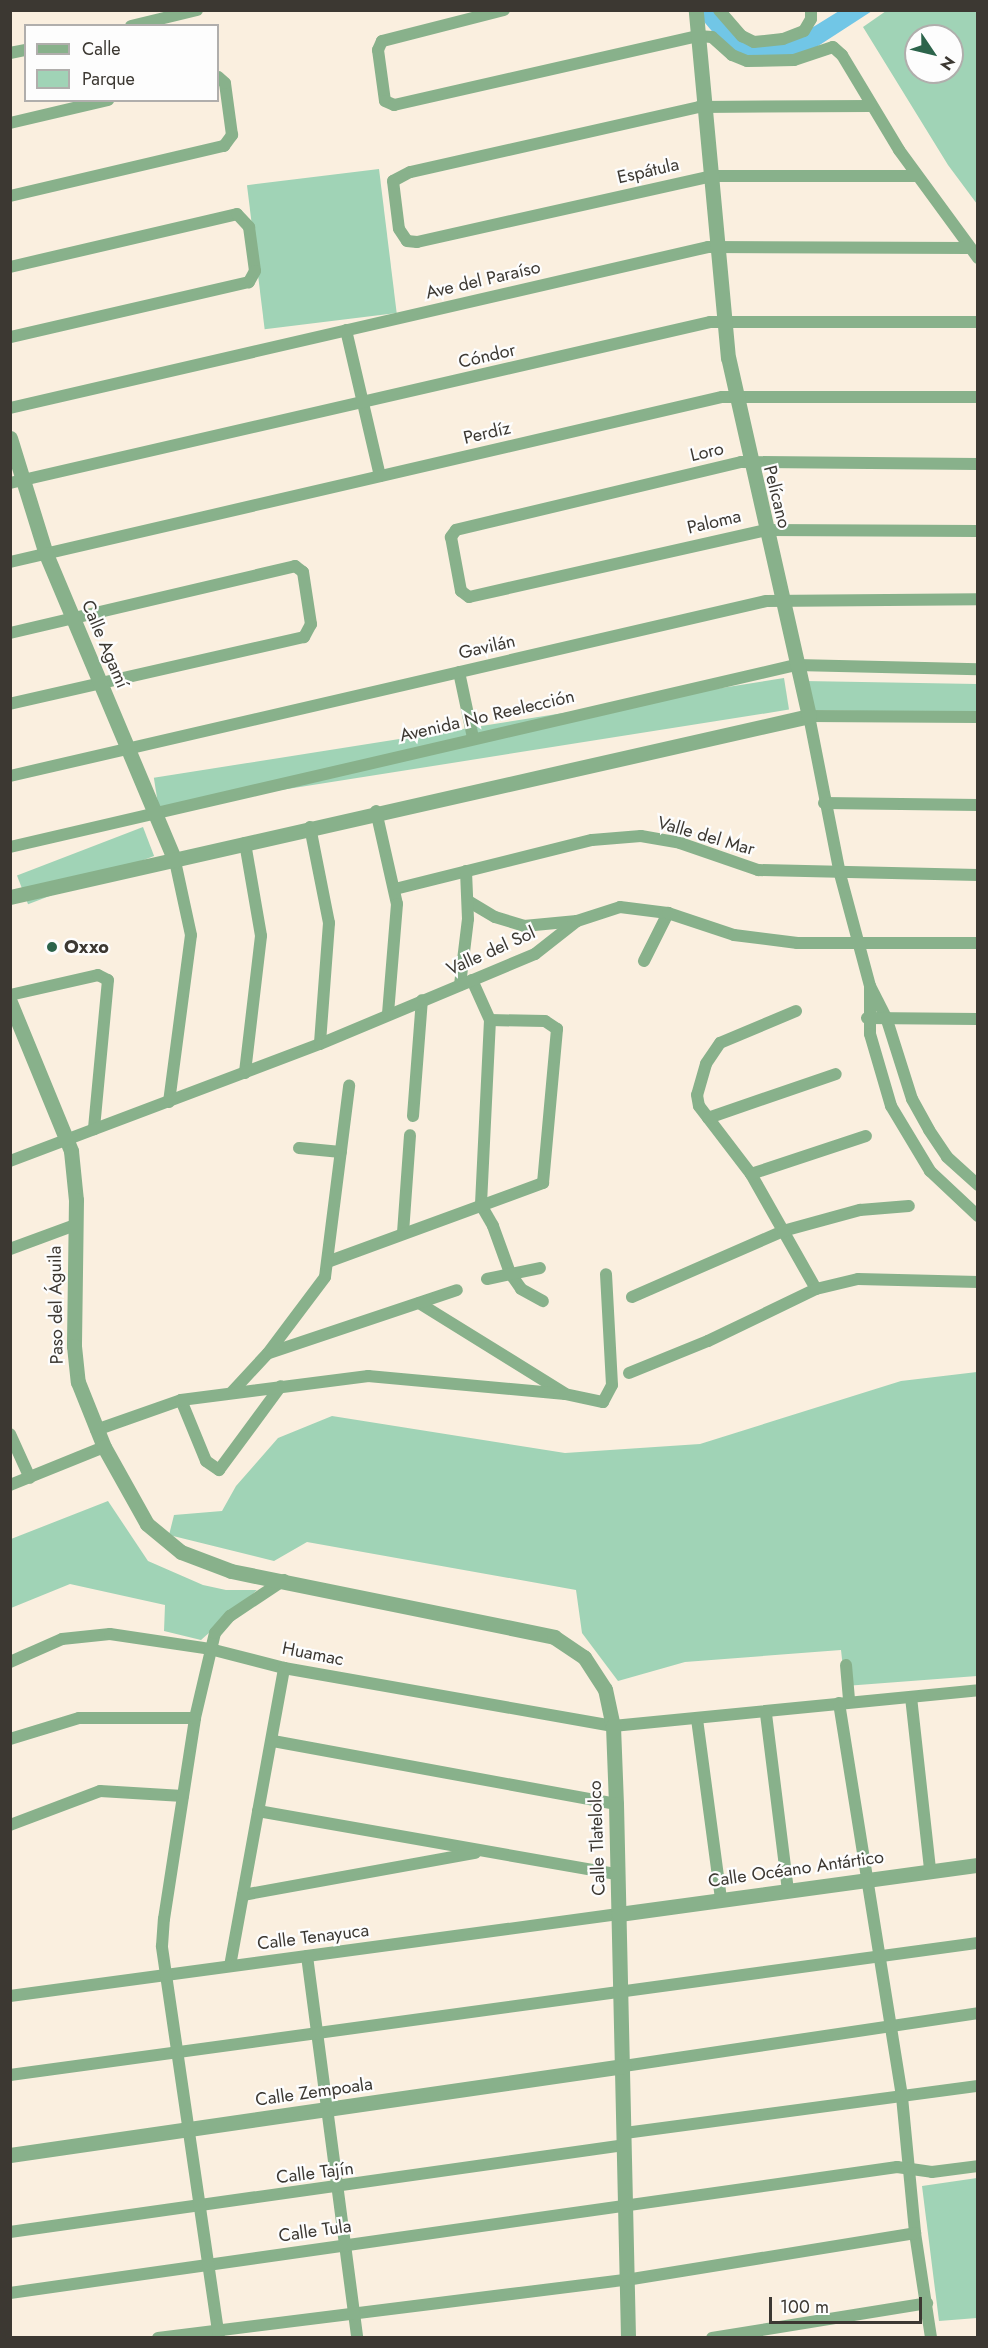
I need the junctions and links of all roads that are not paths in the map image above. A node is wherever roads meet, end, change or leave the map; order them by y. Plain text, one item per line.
1 (196, 10) edge
2 (504, 10) edge
3 (696, 10) edge
4 (719, 10) edge
5 (811, 11) edge
6 (139, 24) edge
7 (698, 36) junction
8 (220, 78) edge
9 (99, 102) edge
10 (706, 106) junction
11 (871, 106) junction
12 (10, 123) edge
13 (712, 176) junction
14 (917, 176) junction
15 (10, 196) edge
16 (716, 245) junction
17 (974, 253) edge
18 (10, 267) edge
19 (723, 320) junction
20 (978, 322) edge
21 (346, 330) junction
22 (10, 337) edge
23 (734, 395) junction
24 (978, 397) edge
25 (363, 402) junction
26 (10, 408) edge
27 (10, 438) edge
28 (748, 462) junction
29 (978, 464) edge
30 (380, 476) junction
31 (16, 482) edge
32 (766, 530) junction
33 (978, 531) edge
34 (46, 554) junction
35 (10, 562) edge
36 (464, 596) joint
37 (782, 598) junction
38 (978, 599) edge
39 (73, 619) junction
40 (10, 633) edge
41 (796, 666) junction
42 (978, 669) edge
43 (459, 672) junction
44 (100, 683) junction
45 (10, 704) edge
46 (808, 716) junction
47 (978, 717) edge
48 (473, 738) junction
49 (126, 749) junction
50 (10, 776) edge
51 (824, 803) junction
52 (978, 805) edge
53 (154, 812) junction
54 (376, 812) junction
55 (310, 827) junction
56 (245, 843) junction
57 (10, 846) edge
58 (175, 861) junction
59 (466, 872) junction
60 (840, 874) junction
61 (978, 875) edge
62 (394, 888) junction
63 (10, 897) edge
64 (468, 901) junction
65 (668, 913) junction
66 (577, 921) junction
67 (538, 926) junction
68 (859, 941) junction
69 (978, 943) edge
70 (546, 947) junction
71 (644, 961) dead end
72 (466, 982) junction
73 (870, 986) junction
74 (10, 995) edge
75 (422, 1000) junction
76 (10, 1002) edge
77 (796, 1011) dead end
78 (388, 1014) junction
79 (886, 1017) junction
80 (867, 1018) junction
81 (978, 1019) edge
82 (490, 1020) junction
83 (320, 1044) junction
84 (895, 1053) junction
85 (876, 1059) junction
86 (245, 1073) junction
87 (836, 1074) dead end
88 (349, 1086) dead end
89 (912, 1099) junction
90 (169, 1102) junction
91 (891, 1106) junction
92 (414, 1116) dead end
93 (708, 1118) junction
94 (94, 1129) junction
95 (410, 1135) dead end
96 (866, 1136) dead end
97 (68, 1139) junction
98 (299, 1148) dead end
99 (341, 1152) junction
100 (947, 1157) junction
101 (10, 1161) edge
102 (930, 1171) junction
103 (751, 1174) junction
104 (978, 1185) edge
105 (481, 1206) junction
106 (909, 1206) dead end
107 (978, 1216) edge
108 (75, 1225) junction
109 (783, 1231) junction
110 (403, 1233) junction
111 (10, 1249) edge
112 (330, 1261) junction
113 (540, 1268) dead end
114 (510, 1274) junction
115 (606, 1274) dead end
116 (487, 1279) dead end
117 (978, 1282) edge
118 (816, 1289) junction
119 (457, 1290) dead end
120 (632, 1297) dead end
121 (543, 1301) dead end
122 (419, 1303) junction
123 (268, 1353) junction
124 (629, 1373) dead end
125 (281, 1386) junction
126 (231, 1393) junction
127 (565, 1394) junction
128 (181, 1401) junction
129 (96, 1430) junction
130 (10, 1434) edge
131 (104, 1447) junction
132 (30, 1478) junction
133 (10, 1485) edge
134 (284, 1580) junction
135 (210, 1649) junction
136 (10, 1662) edge
137 (846, 1665) dead end
138 (284, 1668) junction
139 (978, 1690) edge
140 (910, 1697) junction
141 (844, 1703) junction
142 (766, 1713) junction
143 (195, 1718) junction
144 (697, 1719) junction
145 (613, 1726) junction
146 (10, 1739) edge
147 (273, 1741) junction
148 (183, 1796) junction
149 (616, 1804) junction
150 (258, 1811) junction
151 (10, 1825) edge
152 (486, 1851) junction
153 (978, 1864) edge
154 (930, 1870) junction
155 (617, 1874) junction
156 (866, 1878) junction
157 (788, 1891) junction
158 (243, 1895) junction
159 (721, 1900) junction
160 (620, 1914) junction
161 (978, 1943) edge
162 (307, 1956) junction
163 (879, 1956) junction
164 (230, 1966) junction
165 (167, 1976) junction
166 (622, 1994) junction
167 (10, 1996) edge
168 (978, 2013) edge
169 (891, 2025) junction
170 (317, 2035) junction
171 (179, 2055) junction
172 (624, 2066) junction
173 (10, 2075) edge
174 (978, 2086) edge
175 (902, 2097) junction
176 (326, 2110) junction
177 (191, 2130) junction
178 (625, 2139) junction
179 (10, 2155) edge
180 (978, 2166) edge
181 (910, 2168) junction
182 (337, 2188) junction
183 (202, 2205) junction
184 (624, 2206) junction
185 (10, 2232) edge
186 (915, 2233) junction
187 (345, 2245) junction
188 (210, 2264) junction
189 (626, 2280) junction
190 (10, 2293) edge
191 (927, 2303) junction
192 (352, 2312) junction
193 (218, 2333) edge
194 (158, 2337) edge
195 (357, 2337) edge
196 (628, 2337) edge
197 (712, 2337) edge
198 (931, 2337) edge

1 - 6 street
2 - 7 street
3 - 7 street, Pelícano
4 - 5 street
7 - 10 street, Pelícano
7 - 11 street
8 - 15 street
9 - 12 street
10 - 11 street
10 - 13 street, Pelícano
10 - 13 street, Espátula
11 - 14 street
13 - 14 street, Espátula
13 - 16 street, Pelícano
14 - 17 street
16 - 17 street, Ave del Paraíso
16 - 19 street, Pelícano
16 - 21 street, Ave del Paraíso
18 - 22 street
19 - 20 street, Cóndor
19 - 23 street, Pelícano
19 - 25 street, Cóndor
21 - 25 street
21 - 26 street, Ave del Paraíso
23 - 24 street, Perdíz
23 - 28 street, Pelícano
23 - 30 street, Perdíz
25 - 30 street
25 - 31 street, Cóndor
27 - 31 street, Calle Agamí
28 - 29 street, Loro
28 - 32 street, Pelícano
28 - 36 street, Loro
30 - 34 street, Perdíz
31 - 34 street, Calle Agamí
32 - 33 street, Paloma
32 - 36 street, Paloma
32 - 37 street, Pelícano
34 - 35 street, Perdíz
34 - 39 street, Calle Agamí
37 - 38 street, Gavilán
37 - 41 street, Pelícano
37 - 43 street, Gavilán
39 - 40 street
39 - 44 street, Calle Agamí
39 - 44 street
41 - 42 street, Avenida No Reelección
41 - 46 street, Pelícano
41 - 48 street, Avenida No Reelección
43 - 48 street
43 - 49 street, Gavilán
44 - 45 street
44 - 49 street, Calle Agamí
46 - 47 street
46 - 51 street, Pelícano
46 - 54 street
48 - 53 street, Avenida No Reelección
49 - 50 street, Gavilán
49 - 53 street, Calle Agamí
51 - 52 street
51 - 60 street, Pelícano
53 - 57 street, Avenida No Reelección
53 - 58 street, Calle Agamí
54 - 55 street
54 - 62 street
55 - 56 street
55 - 83 street
56 - 58 street
56 - 86 street
58 - 63 street
58 - 90 street
59 - 60 street, Valle del Mar
59 - 62 street, Valle del Mar
59 - 64 street
60 - 61 street, Valle del Mar
60 - 68 street, Pelícano
62 - 78 street
64 - 67 street
64 - 72 street
65 - 66 street, Valle del Sol
65 - 68 street, Valle del Sol
65 - 71 street
66 - 67 street
66 - 70 street, Valle del Sol
67 - 70 street
68 - 69 street, Valle del Sol
68 - 73 street, Pelícano
70 - 72 street, Valle del Sol
72 - 75 street, Valle del Sol
72 - 82 street
73 - 79 street, Pelícano
73 - 80 street, Pelícano
74 - 94 street
75 - 78 street, Valle del Sol
75 - 92 street
76 - 97 street, Paso del Águila
77 - 93 street
78 - 83 street, Valle del Sol
79 - 80 street
79 - 81 street
79 - 84 street, Pelícano
80 - 85 street, Pelícano
82 - 105 street
82 - 105 street
83 - 86 street, Valle del Sol
84 - 85 street
84 - 89 street, Pelícano
85 - 91 street, Pelícano
86 - 90 street, Valle del Sol
87 - 93 street
88 - 99 street
89 - 91 street
89 - 100 street, Pelícano
90 - 94 street, Valle del Sol
91 - 102 street, Pelícano
93 - 103 street
94 - 97 street, Valle del Sol
95 - 110 street
96 - 103 street
97 - 101 street, Valle del Sol
97 - 108 street, Paso del Águila
98 - 99 street
99 - 112 street
100 - 102 street
100 - 104 street, Pelícano
102 - 107 street, Pelícano
103 - 109 street
105 - 110 street
105 - 114 street
106 - 109 street
108 - 111 street
108 - 129 street, Paso del Águila
109 - 118 street
109 - 120 street
110 - 112 street
112 - 123 street
113 - 114 street
114 - 116 street
114 - 121 street
115 - 127 street
117 - 118 street
118 - 124 street
119 - 122 street
122 - 123 street
122 - 127 street
123 - 126 street
125 - 126 street
125 - 127 street
125 - 128 street
126 - 128 street
128 - 129 street
129 - 131 street, Paso del Águila
130 - 132 street
131 - 132 street
131 - 134 street, Paso del Águila
132 - 133 street
134 - 135 street
134 - 145 street, Calle Tlatelolco
135 - 136 street, Huamac
135 - 138 street, Huamac
135 - 143 street
137 - 141 street
138 - 145 street, Huamac
138 - 147 street
139 - 140 street, Huamac
140 - 141 street, Huamac
140 - 154 street
141 - 142 street, Huamac
141 - 156 street
142 - 144 street, Huamac
142 - 157 street
143 - 146 street
143 - 148 street
144 - 145 street, Huamac
144 - 159 street
145 - 149 street, Calle Tlatelolco
147 - 149 street
147 - 150 street
148 - 151 street
148 - 165 street
149 - 155 street, Calle Tlatelolco
150 - 152 street
150 - 158 street
152 - 155 street
152 - 158 street
153 - 154 street, Calle Océano Antártico
154 - 156 street, Calle Océano Antártico
155 - 160 street, Calle Tlatelolco
156 - 157 street, Calle Océano Antártico
156 - 163 street
157 - 159 street, Calle Océano Antártico
158 - 164 street
159 - 160 street, Calle Océano Antártico
160 - 162 street, Calle Tenayuca
160 - 166 street, Calle Tlatelolco
161 - 163 street
162 - 164 street, Calle Tenayuca
162 - 170 street
163 - 166 street
163 - 169 street
164 - 165 street, Calle Tenayuca
165 - 167 street, Calle Tenayuca
165 - 171 street
166 - 170 street
166 - 172 street, Calle Tlatelolco
168 - 169 street
169 - 172 street
169 - 175 street
170 - 171 street
170 - 176 street
171 - 173 street
171 - 177 street
172 - 176 street, Calle Zempoala
172 - 178 street, Calle Tlatelolco
174 - 175 street, Calle Tajín
175 - 178 street, Calle Tajín
175 - 181 street
176 - 177 street, Calle Zempoala
176 - 182 street
177 - 179 street, Calle Zempoala
177 - 183 street
178 - 182 street, Calle Tajín
178 - 184 street, Calle Tlatelolco
180 - 181 street, Calle Tula
181 - 184 street, Calle Tula
181 - 186 street
182 - 183 street, Calle Tajín
182 - 187 street
183 - 185 street, Calle Tajín
183 - 188 street
184 - 187 street, Calle Tula
184 - 189 street, Calle Tlatelolco
186 - 189 street
186 - 191 street
187 - 188 street, Calle Tula
187 - 192 street
188 - 190 street, Calle Tula
188 - 193 street
189 - 192 street
189 - 196 street, Calle Tlatelolco
191 - 197 street
191 - 198 street
192 - 193 street
192 - 195 street
193 - 194 street

